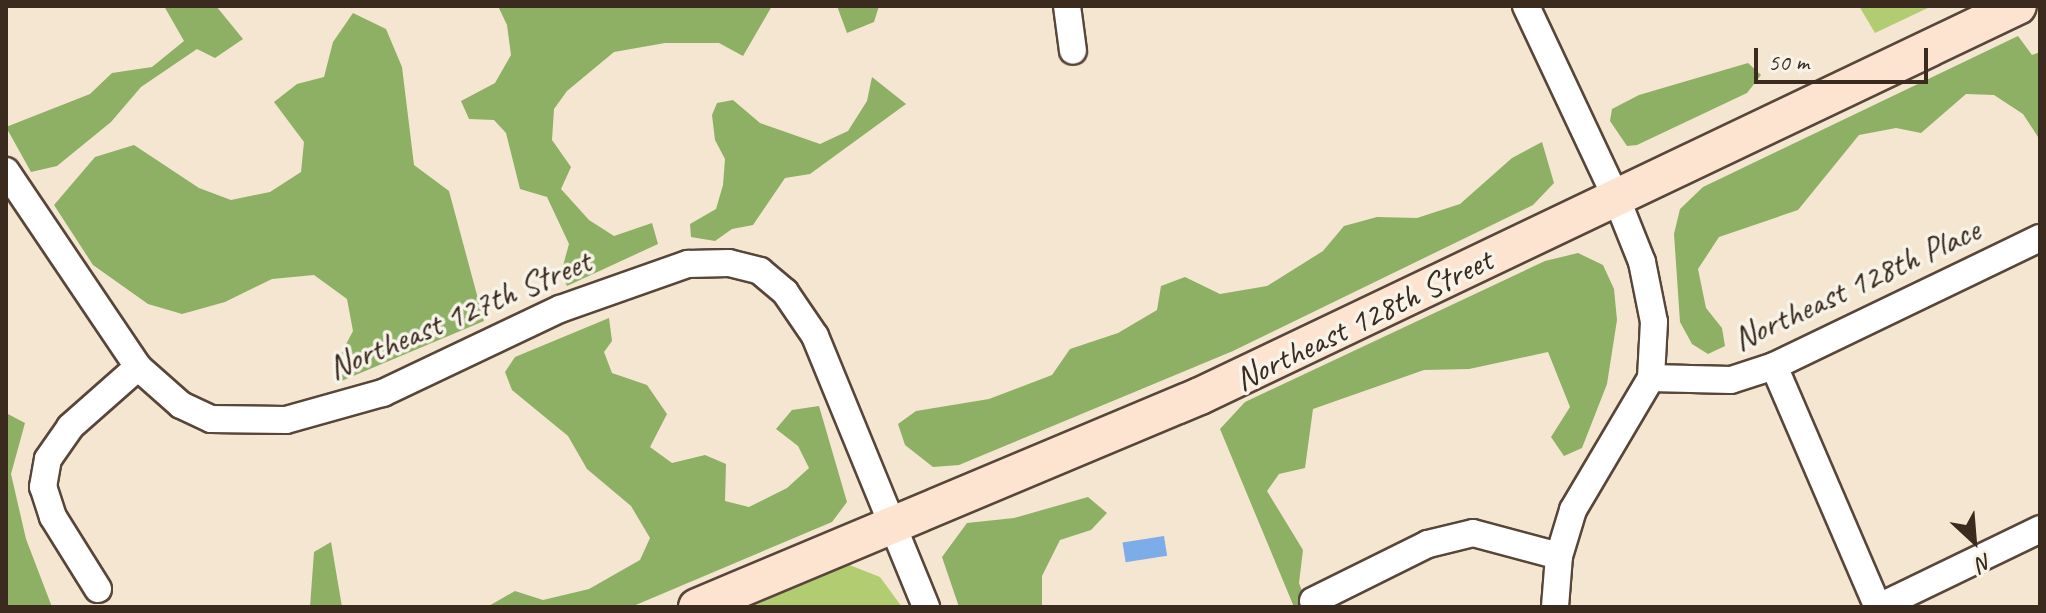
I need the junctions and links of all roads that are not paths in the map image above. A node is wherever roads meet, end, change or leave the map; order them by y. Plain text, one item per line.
1 (1067, 6) edge
2 (1526, 6) edge
3 (2018, 6) edge
4 (1073, 51) dead end
5 (6, 171) edge
6 (1616, 197) junction
7 (2040, 238) edge
8 (1774, 366) junction
9 (138, 367) junction
10 (1651, 378) junction
11 (895, 526) junction
12 (2040, 529) edge
13 (1559, 556) junction
14 (98, 589) dead end
15 (1313, 601) dead end
16 (697, 607) edge
17 (926, 607) edge
18 (1555, 607) edge
19 (1878, 607) edge

1 - 4 street
2 - 6 street
3 - 6 street, Northeast 128th Street
5 - 9 street, Northeast 127th Street
6 - 10 street
6 - 11 street, Northeast 128th Street
7 - 8 street, Northeast 128th Place
8 - 10 street, Northeast 128th Place
8 - 19 street
9 - 11 street, Northeast 127th Street
9 - 14 street
10 - 13 street
11 - 16 street, Northeast 128th Street
11 - 17 street
12 - 19 street
13 - 15 street
13 - 18 street

